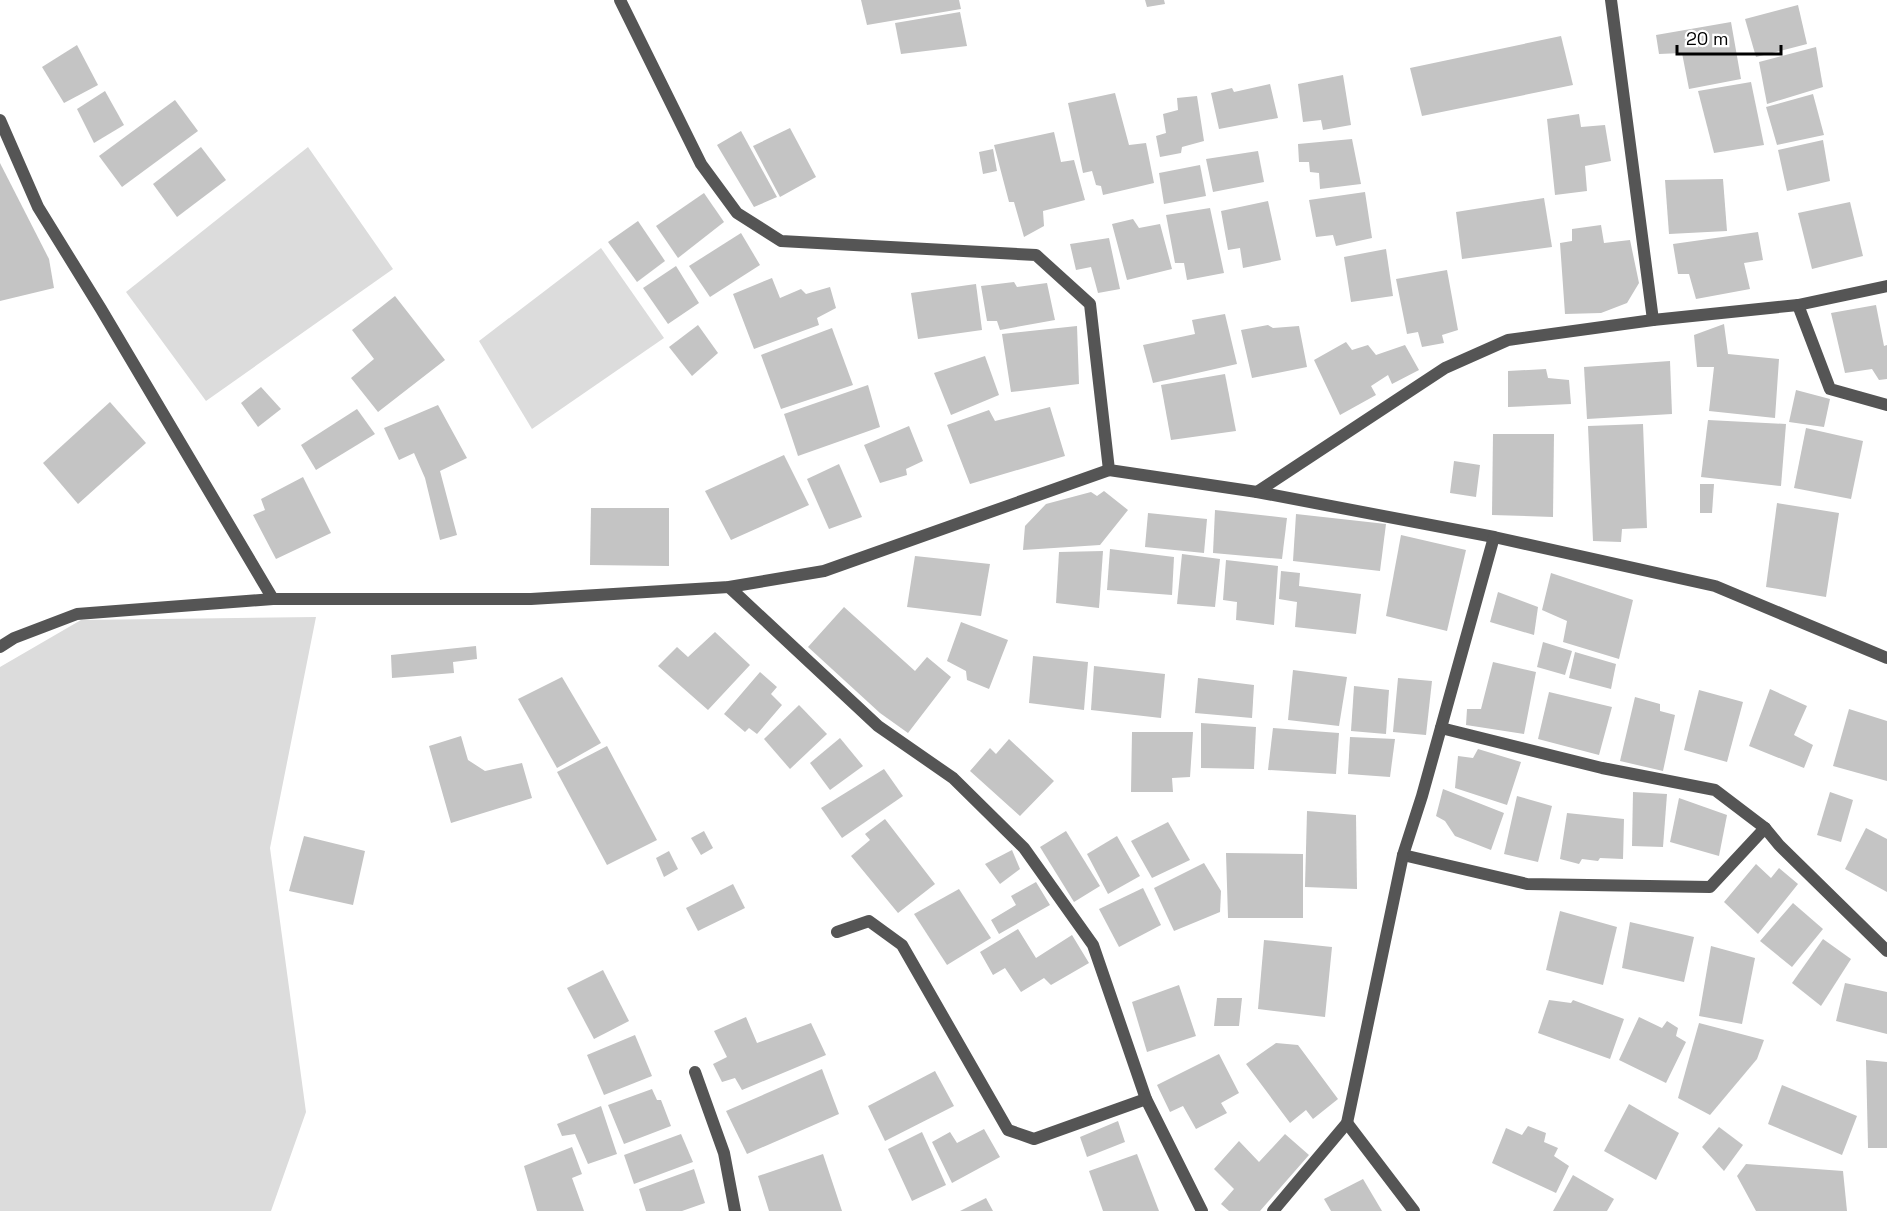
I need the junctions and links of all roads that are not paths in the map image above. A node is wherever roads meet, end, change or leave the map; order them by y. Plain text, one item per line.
1 (620, 0) edge
2 (1611, 0) edge
3 (0, 120) edge
4 (1887, 286) edge
5 (1798, 305) junction
6 (1653, 320) junction
7 (1887, 405) edge
8 (1109, 470) junction
9 (1257, 492) junction
10 (1494, 537) junction
11 (729, 587) junction
12 (273, 599) junction
13 (0, 647) edge
14 (1887, 657) edge
15 (1441, 728) junction
16 (1765, 828) junction
17 (1403, 855) junction
18 (837, 932) dead end
19 (1887, 951) edge
20 (695, 1072) dead end
21 (1146, 1099) junction
22 (1347, 1123) junction
23 (735, 1211) edge
24 (1202, 1211) edge
25 (1273, 1211) edge
26 (1414, 1211) edge

1 - 8 street
2 - 6 street
3 - 12 street
4 - 5 street
5 - 6 street
5 - 7 street
6 - 9 street
8 - 9 street
8 - 11 street
9 - 10 street
10 - 14 street
10 - 15 street
11 - 12 street
11 - 21 street
12 - 13 street
15 - 16 street
15 - 17 street
16 - 17 street
16 - 19 street
17 - 22 street
18 - 21 street
20 - 23 street
21 - 24 street
22 - 25 street
22 - 26 street

